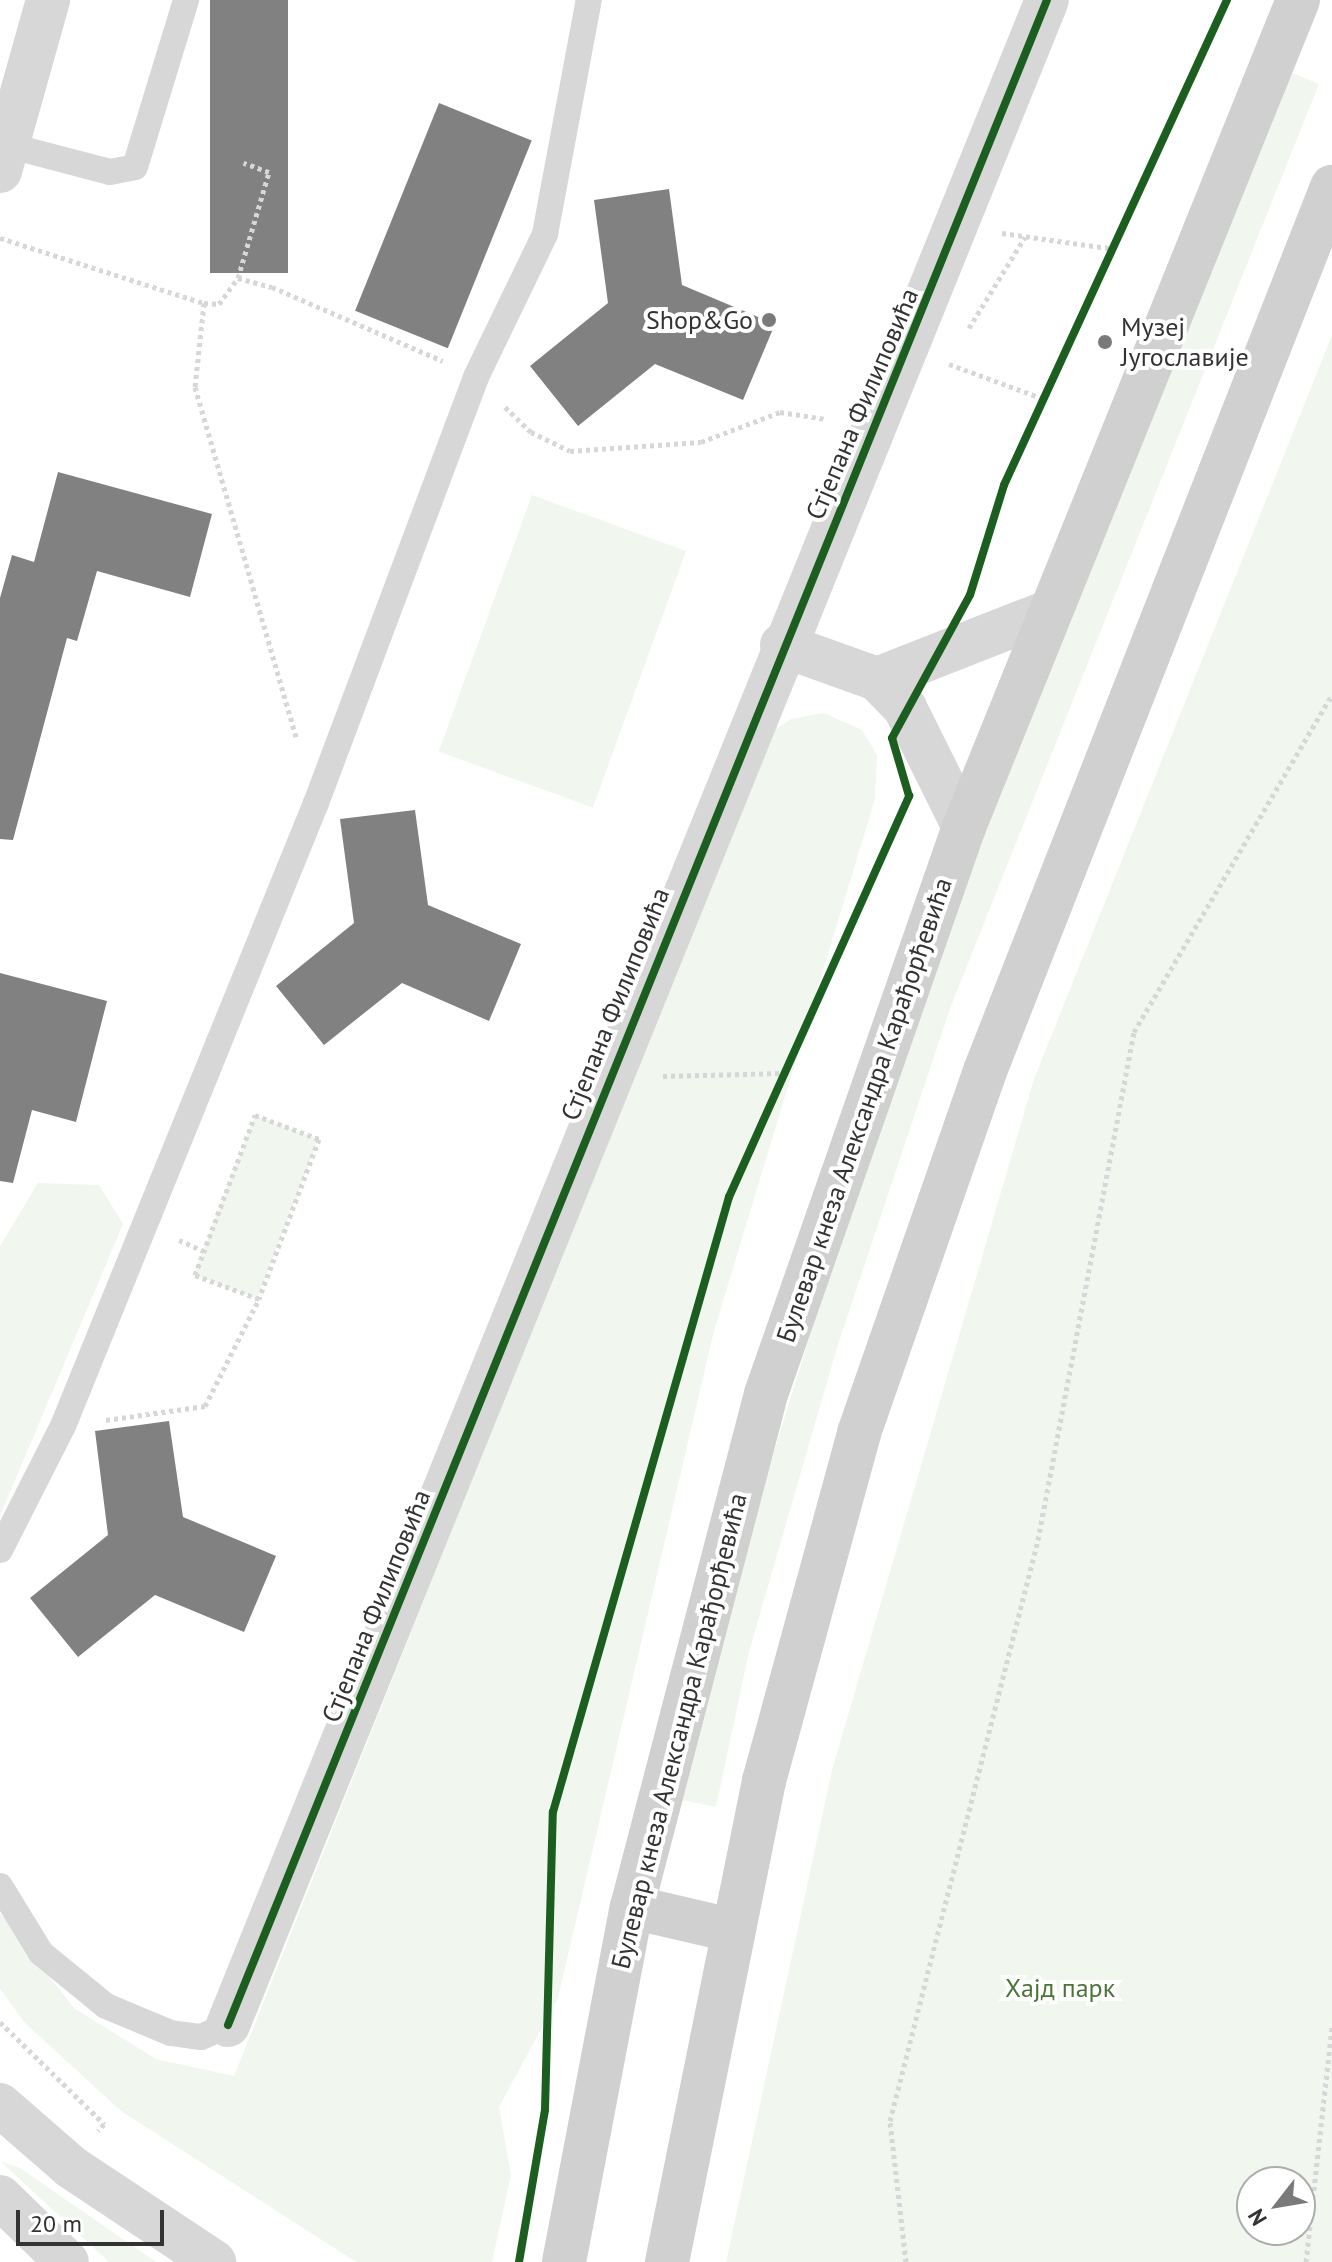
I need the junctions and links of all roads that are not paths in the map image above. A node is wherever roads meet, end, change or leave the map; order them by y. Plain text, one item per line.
1 (48, 0) edge
2 (186, 0) edge
3 (589, 0) edge
4 (1047, 0) edge
5 (1298, 0) edge
6 (4, 158) edge
7 (1332, 187) edge
8 (1048, 612) junction
9 (782, 645) junction
10 (877, 679) junction
11 (964, 827) junction
12 (0, 1550) edge
13 (0, 1886) edge
14 (632, 1907) junction
15 (731, 1930) junction
16 (228, 2025) joint
17 (0, 2105) edge
18 (0, 2135) edge
19 (61, 2158) junction
20 (0, 2197) edge
21 (67, 2262) edge
22 (214, 2262) edge
23 (564, 2262) edge
24 (667, 2262) edge

1 - 6 street
2 - 6 lane
3 - 12 lane
4 - 9 street, Стјепана Филиповића
5 - 8 main road, Булевар кнеза Александра Карађорђевића
7 - 15 main road
8 - 10 street
8 - 11 main road, Булевар кнеза Александра Карађорђевића
9 - 10 street
9 - 16 street, Стјепана Филиповића
10 - 11 street
11 - 14 main road, Булевар кнеза Александра Карађорђевића
13 - 16 lane, Стјепана Филиповића
14 - 15 main road
14 - 23 main road, Булевар кнеза Александра Карађорђевића
15 - 24 main road
17 - 19 street
18 - 19 lane
19 - 22 street
20 - 21 street

